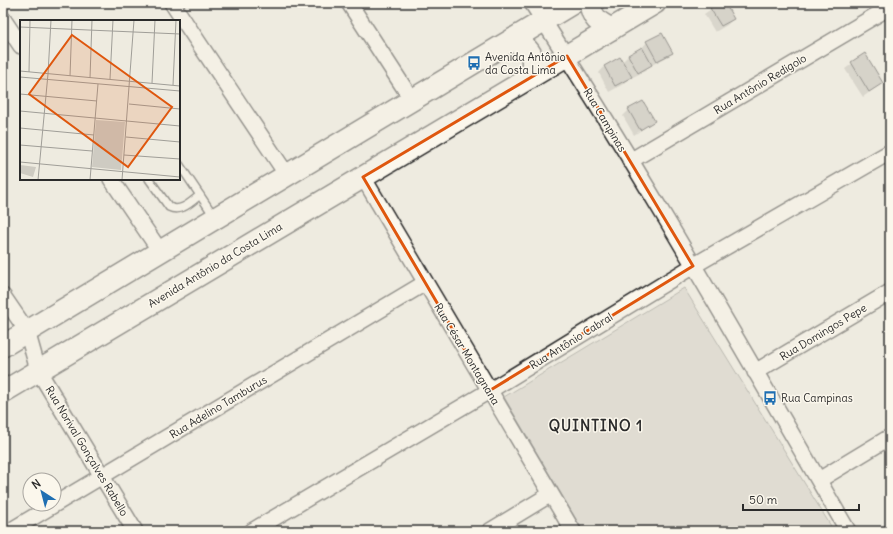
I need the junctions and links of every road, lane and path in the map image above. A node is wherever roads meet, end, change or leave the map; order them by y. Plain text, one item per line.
1 (172, 3) edge
2 (349, 3) edge
3 (532, 3) edge
4 (573, 3) edge
5 (590, 3) edge
6 (655, 3) edge
7 (890, 7) edge
8 (3, 19) edge
9 (543, 21) junction
10 (612, 29) junction
11 (511, 41) junction
12 (20, 44) edge
13 (567, 56) junction
14 (530, 78) junction
15 (412, 100) junction
16 (890, 152) edge
17 (630, 161) junction
18 (180, 165) edge
19 (287, 175) junction
20 (363, 177) junction
21 (112, 180) edge
22 (150, 180) edge
23 (200, 195) junction
24 (215, 218) junction
25 (160, 251) junction
26 (693, 266) junction
27 (425, 283) junction
28 (890, 292) edge
29 (3, 296) edge
30 (27, 331) junction
31 (3, 346) edge
32 (38, 370) junction
33 (755, 372) junction
34 (489, 391) junction
35 (3, 392) edge
36 (890, 437) edge
37 (102, 476) junction
38 (819, 480) junction
39 (551, 494) junction
40 (10, 531) edge
41 (135, 531) edge
42 (252, 531) edge
43 (490, 531) edge
44 (573, 531) edge
45 (848, 531) edge

1 - 19 street
2 - 15 street
3 - 9 street, Rua Campinas
4 - 9 street
5 - 10 street
6 - 10 street, Avenida Antônio da Costa Lima
7 - 17 street, Rua Antônio Redigolo
8 - 12 street
9 - 11 street
9 - 13 street, Rua Campinas
10 - 13 street, Avenida Antônio da Costa Lima
11 - 14 street
11 - 15 street
13 - 14 street, Avenida Antônio da Costa Lima
13 - 17 street, Rua Campinas
14 - 20 street, Avenida Antônio da Costa Lima
15 - 19 street
16 - 26 street, Rua Antônio Cabral
17 - 26 street, Rua Campinas
18 - 23 lane
19 - 24 street
20 - 27 street, Rua César Montagnana
20 - 32 street, Avenida Antônio da Costa Lima
21 - 25 street
22 - 23 lane
23 - 24 lane
24 - 25 street
25 - 30 street
26 - 33 street, Rua Campinas
26 - 34 street, Rua Antônio Cabral
27 - 34 street, Rua César Montagnana
27 - 37 street, Rua Adelino Tamburus
28 - 33 street, Rua Domingos Pepe
29 - 30 street, Rua Norival Gonçalves Rabello
30 - 31 street
30 - 32 street, Rua Norival Gonçalves Rabello
32 - 35 street, Avenida Antônio da Costa Lima
32 - 37 street, Rua Norival Gonçalves Rabello
33 - 38 street, Rua Campinas
34 - 39 street, Rua César Montagnana
34 - 42 street, Rua Antônio Cabral
36 - 38 street
37 - 40 street, Rua Adelino Tamburus
37 - 41 street, Rua Norival Gonçalves Rabello
38 - 45 street, Rua Campinas
39 - 43 street
39 - 44 street, Rua César Montagnana

